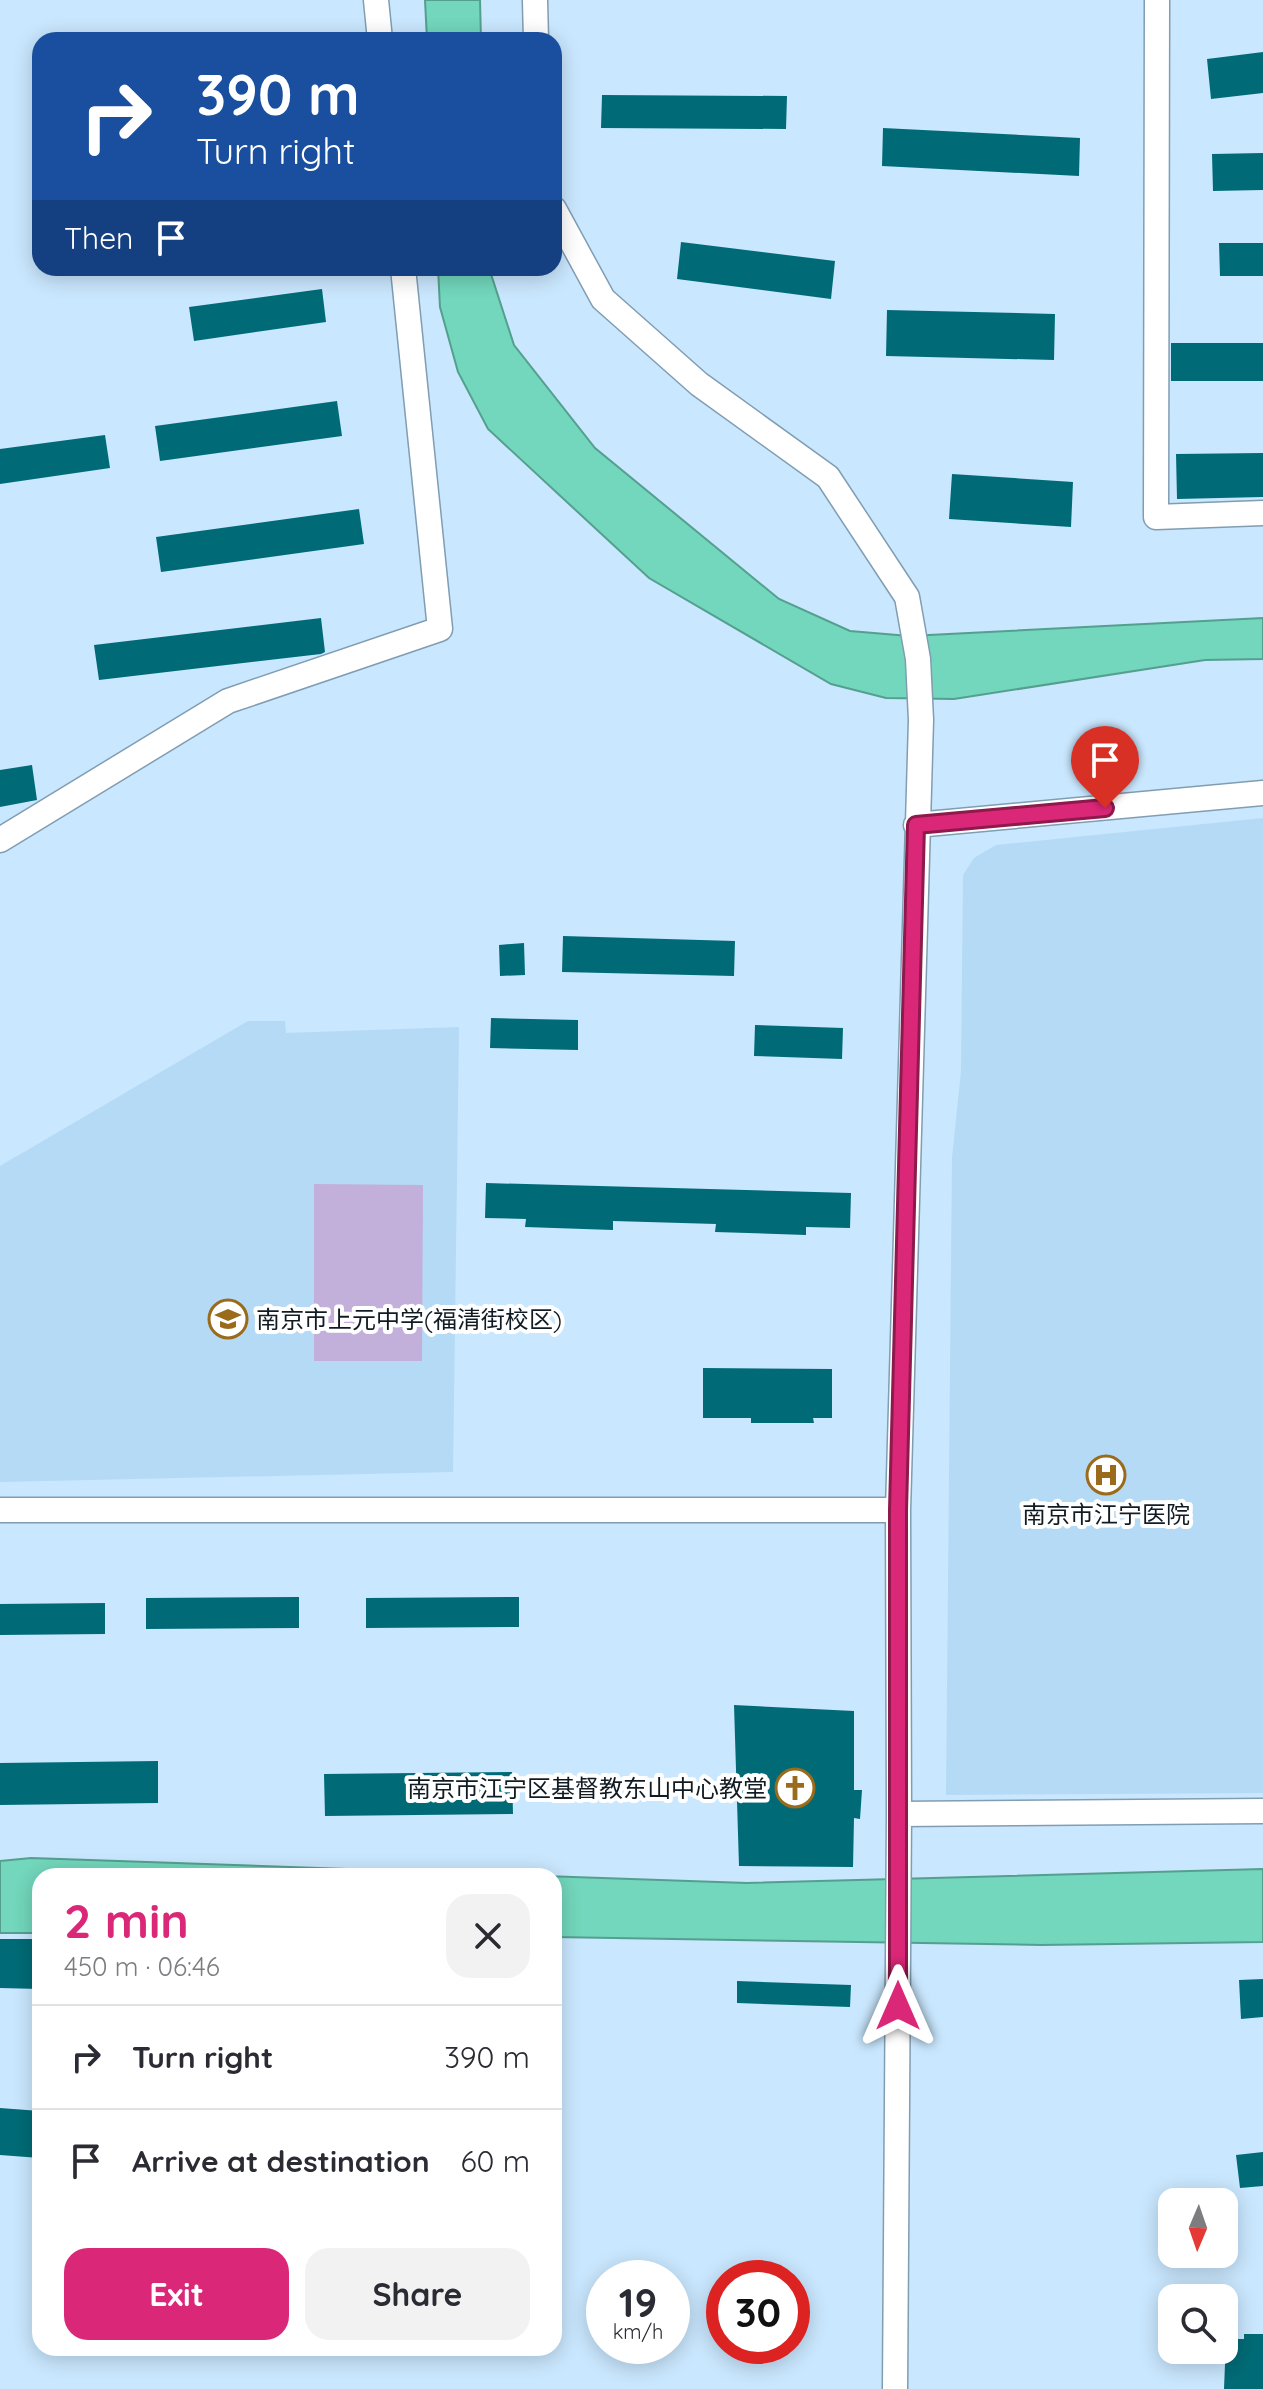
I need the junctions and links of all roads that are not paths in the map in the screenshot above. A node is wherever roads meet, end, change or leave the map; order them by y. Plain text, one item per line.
1 (376, 0) edge
2 (535, 0) edge
3 (1157, 0) edge
4 (379, 32) edge
5 (536, 32) edge
6 (562, 224) edge
7 (404, 276) edge
8 (1263, 513) edge
9 (1263, 793) edge
10 (916, 825) junction
11 (0, 840) edge
12 (0, 1510) edge
13 (898, 1510) junction
14 (1263, 1811) edge
15 (899, 1814) junction
16 (895, 2389) edge

1 - 4 street
2 - 5 street
3 - 8 street
6 - 10 street
7 - 11 street
9 - 10 street
10 - 13 street
12 - 13 street
13 - 15 street
14 - 15 street
15 - 16 street

